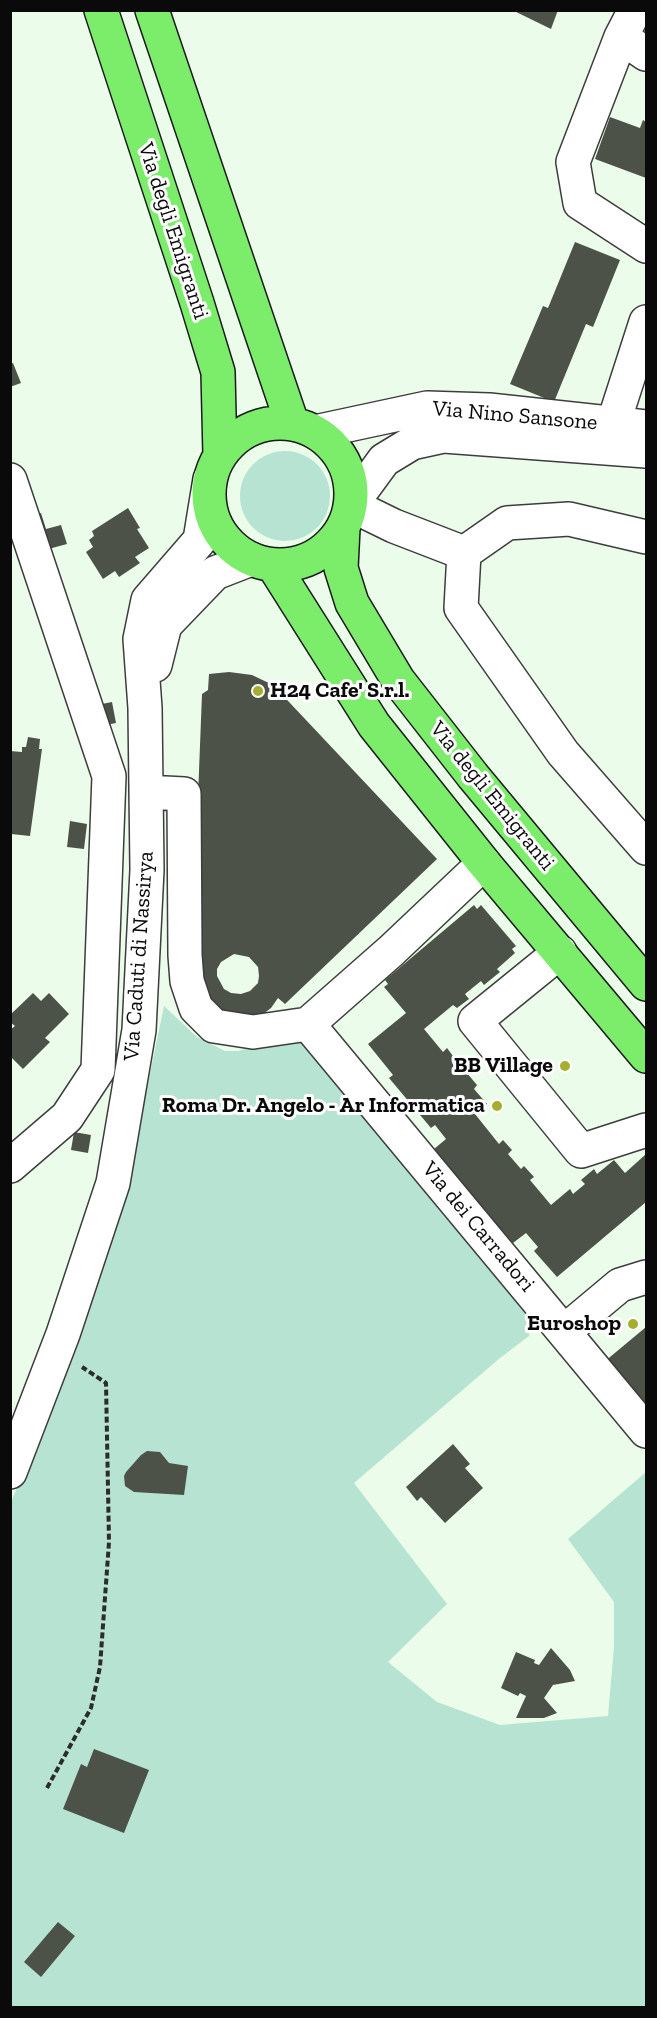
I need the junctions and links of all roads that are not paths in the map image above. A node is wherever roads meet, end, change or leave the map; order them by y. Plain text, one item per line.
1 (101, 10) edge
2 (152, 10) edge
3 (634, 34) edge
4 (646, 246) edge
5 (646, 322) edge
6 (646, 427) edge
7 (303, 428) junction
8 (610, 436) junction
9 (646, 451) edge
10 (215, 468) junction
11 (10, 480) edge
12 (347, 517) junction
13 (646, 537) edge
14 (465, 553) junction
15 (262, 562) junction
16 (145, 708) junction
17 (146, 792) junction
18 (646, 848) edge
19 (484, 862) junction
20 (560, 952) junction
21 (646, 984) edge
22 (308, 1023) junction
23 (646, 1056) edge
24 (646, 1130) edge
25 (10, 1166) edge
26 (646, 1277) edge
27 (565, 1331) junction
28 (646, 1431) edge
29 (10, 1472) edge

1 - 10 main road, Via degli Emigranti
2 - 7 main road, Via degli Emigranti
3 - 4 street
5 - 8 street
6 - 8 street, Via Nino Sansone
7 - 8 street, Via Nino Sansone
7 - 10 main road
7 - 12 main road, Via degli Emigranti
8 - 9 street, Via Nino Sansone
8 - 12 street, Via Nino Sansone
10 - 15 main road, Via degli Emigranti
10 - 16 street, Via Caduti di Nassirya
11 - 25 street
12 - 14 street
12 - 15 main road
12 - 21 main road, Via degli Emigranti
13 - 14 street
14 - 18 street
15 - 16 street, Via Caduti di Nassirya
15 - 19 main road, Via degli Emigranti
16 - 17 street, Via Caduti di Nassirya
17 - 22 street
17 - 29 street, Via Caduti di Nassirya
19 - 20 main road, Via degli Emigranti
19 - 22 street
20 - 23 main road, Via degli Emigranti
20 - 24 street
22 - 27 street, Via dei Carradori
26 - 27 street
27 - 28 street, Via dei Carradori

